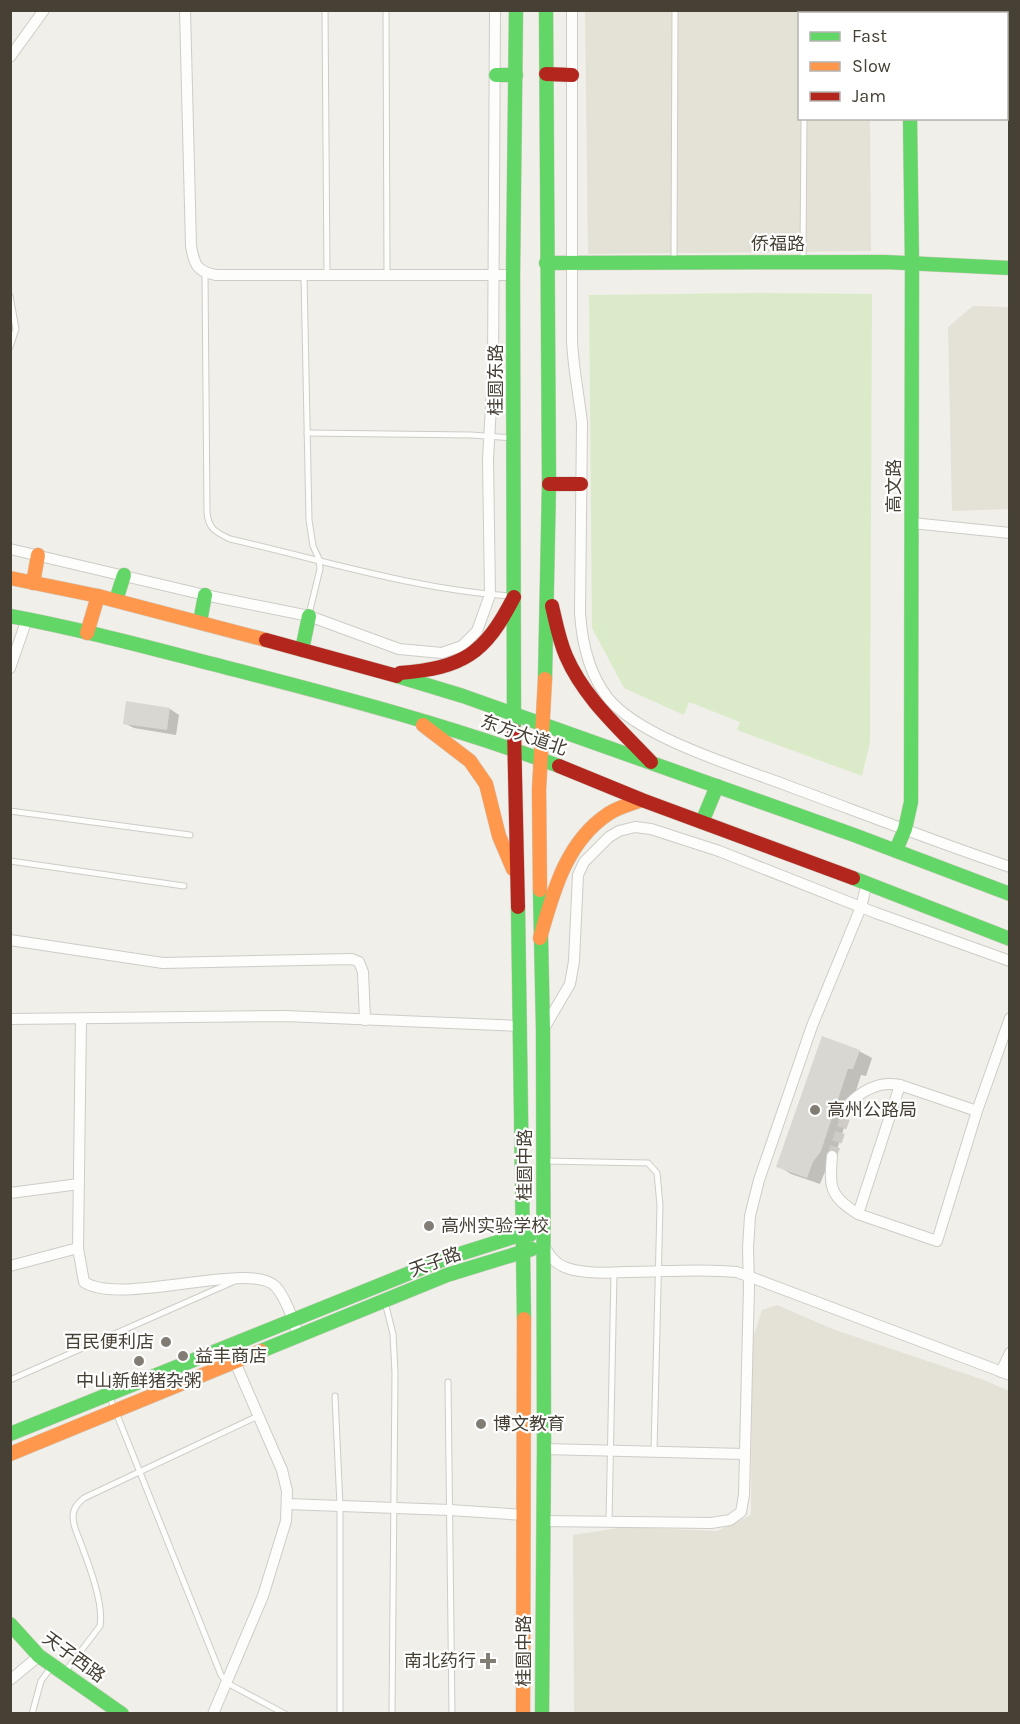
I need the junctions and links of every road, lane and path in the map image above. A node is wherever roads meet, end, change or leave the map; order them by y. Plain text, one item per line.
1 (44, 10) edge
2 (185, 10) edge
3 (326, 10) edge
4 (386, 10) edge
5 (495, 10) edge
6 (516, 10) edge
7 (546, 10) edge
8 (572, 10) edge
9 (675, 10) edge
10 (10, 57) edge
11 (546, 74) junction
12 (496, 75) junction
13 (516, 75) junction
14 (572, 75) junction
15 (804, 120) edge
16 (910, 120) edge
17 (803, 261) junction
18 (674, 262) junction
19 (546, 263) junction
20 (912, 264) junction
21 (572, 265) junction
22 (1010, 268) edge
23 (205, 274) junction
24 (304, 274) junction
25 (327, 274) junction
26 (387, 274) junction
27 (494, 275) junction
28 (513, 275) junction
29 (10, 296) edge
30 (10, 347) edge
31 (307, 433) junction
32 (489, 436) junction
33 (514, 438) junction
34 (549, 484) junction
35 (581, 484) junction
36 (912, 524) junction
37 (1010, 533) edge
38 (10, 549) edge
39 (38, 555) junction
40 (319, 559) junction
41 (124, 575) junction
42 (10, 578) edge
43 (33, 583) junction
44 (547, 585) junction
45 (205, 595) junction
46 (490, 595) junction
47 (98, 596) junction
48 (514, 597) junction
49 (116, 600) junction
50 (10, 616) edge
51 (309, 616) junction
52 (27, 620) junction
53 (200, 622) junction
54 (87, 633) junction
55 (302, 650) junction
56 (10, 668) edge
57 (389, 674) junction
58 (514, 714) junction
59 (416, 720) junction
60 (542, 724) junction
61 (513, 749) junction
62 (540, 759) junction
63 (651, 762) junction
64 (717, 786) junction
65 (642, 800) junction
66 (10, 811) edge
67 (702, 822) junction
68 (905, 829) junction
69 (190, 835) dead end
70 (896, 850) junction
71 (10, 861) edge
72 (1010, 867) edge
73 (518, 880) junction
74 (867, 883) junction
75 (184, 886) dead end
76 (1010, 894) edge
77 (861, 907) junction
78 (540, 938) junction
79 (1010, 939) edge
80 (10, 940) edge
81 (1010, 961) edge
82 (81, 1018) junction
83 (1010, 1018) edge
84 (10, 1019) edge
85 (365, 1020) junction
86 (519, 1026) junction
87 (543, 1030) junction
88 (900, 1085) junction
89 (850, 1103) tunnel mouth
90 (977, 1111) junction
91 (832, 1156) tunnel mouth
92 (543, 1161) junction
93 (79, 1184) junction
94 (10, 1193) edge
95 (858, 1214) junction
96 (523, 1234) junction
97 (543, 1243) junction
98 (78, 1248) junction
99 (523, 1252) junction
100 (10, 1266) edge
101 (659, 1272) junction
102 (614, 1273) junction
103 (749, 1277) junction
104 (239, 1278) junction
105 (379, 1285) junction
106 (385, 1301) junction
107 (292, 1320) junction
108 (299, 1337) junction
109 (228, 1346) junction
110 (1010, 1353) edge
111 (237, 1362) junction
112 (1005, 1373) edge
113 (10, 1380) edge
114 (448, 1382) dead end
115 (108, 1395) junction
116 (335, 1396) dead end
117 (116, 1412) junction
118 (259, 1416) junction
119 (12, 1431) edge
120 (544, 1449) junction
121 (611, 1451) junction
122 (15, 1452) edge
123 (654, 1452) junction
124 (745, 1454) junction
125 (140, 1472) junction
126 (287, 1504) junction
127 (340, 1506) junction
128 (394, 1508) junction
129 (450, 1510) junction
130 (524, 1515) junction
131 (542, 1521) junction
132 (609, 1523) junction
133 (10, 1624) edge
134 (39, 1656) junction
135 (58, 1669) junction
136 (10, 1680) edge
137 (227, 1683) junction
138 (32, 1713) edge
139 (122, 1713) edge
140 (213, 1713) edge
141 (285, 1713) edge
142 (340, 1713) edge
143 (392, 1713) edge
144 (452, 1713) edge
145 (523, 1713) edge
146 (542, 1713) edge

1 - 10 street
2 - 23 street
3 - 25 lane
4 - 26 lane
5 - 12 street
6 - 13 main road, 桂圆东路
7 - 11 main road
8 - 14 street
9 - 18 lane
11 - 14 main road
11 - 19 main road
12 - 13 main road
12 - 27 street
13 - 28 main road, 桂圆东路
14 - 21 street
15 - 17 lane
16 - 20 main road, 高文路
17 - 18 main road, 侨福路
17 - 20 main road, 侨福路
18 - 21 main road, 侨福路
19 - 21 main road, 侨福路
19 - 34 main road
20 - 22 main road, 侨福路
20 - 36 main road, 高文路
21 - 35 street
23 - 24 street
23 - 40 lane
24 - 25 street
24 - 31 lane
25 - 26 street
26 - 27 street
27 - 28 street
27 - 32 street
28 - 33 main road, 桂圆东路
29 - 30 lane
31 - 32 lane
31 - 40 lane
32 - 33 lane
32 - 46 street
33 - 48 main road, 桂圆东路
34 - 35 main road
34 - 44 main road
35 - 68 street
36 - 37 street
36 - 68 main road, 高文路
38 - 39 street
39 - 41 street
39 - 43 main road
40 - 46 lane
40 - 51 lane
41 - 45 street
41 - 49 main road
42 - 43 main road, 东方大道北
43 - 47 main road, 东方大道北
44 - 60 main road
44 - 63 main road
45 - 51 street
45 - 53 main road
46 - 48 lane
46 - 51 street
47 - 49 main road, 东方大道北
47 - 54 main road
48 - 57 main road
48 - 58 main road, 桂圆东路
49 - 53 main road, 东方大道北
50 - 52 main road, 东方大道北
51 - 55 main road
52 - 54 main road, 东方大道北
52 - 56 street
53 - 55 main road, 东方大道北
54 - 59 main road, 东方大道北
55 - 57 main road, 东方大道北
57 - 58 main road, 东方大道北
58 - 60 main road, 东方大道北
58 - 61 main road, 桂圆东路
59 - 61 main road, 东方大道北
59 - 73 main road
60 - 62 main road, 桂圆中路
60 - 63 main road, 东方大道北
61 - 62 main road, 东方大道北
61 - 73 main road, 桂圆中路
62 - 65 main road, 东方大道北
62 - 78 main road, 桂圆中路
63 - 64 main road, 东方大道北
64 - 67 main road
64 - 70 main road, 东方大道北
65 - 67 main road, 东方大道北
65 - 78 main road
66 - 69 lane
67 - 74 main road, 东方大道北
68 - 70 main road, 高文路
68 - 72 street
70 - 76 main road, 东方大道北
71 - 75 lane
73 - 86 main road, 桂圆中路
74 - 77 street
74 - 79 main road, 东方大道北
77 - 81 street
77 - 87 street
77 - 103 street
78 - 87 main road, 桂圆中路
80 - 85 street
82 - 84 street
82 - 85 street
82 - 93 street
83 - 90 street
85 - 86 street
86 - 96 main road, 桂圆中路
87 - 92 main road, 桂圆中路
88 - 89 street
88 - 90 street
88 - 95 street
90 - 95 street
91 - 95 street
92 - 97 main road, 桂圆中路
92 - 101 lane
93 - 94 street
93 - 98 street
96 - 97 main road
96 - 99 main road, 桂圆中路
96 - 105 main road, 天子路
97 - 99 main road, 天子路
97 - 102 street
97 - 120 main road, 桂圆中路
98 - 100 street
98 - 104 street
99 - 106 main road, 天子路
99 - 130 main road, 桂圆中路
101 - 102 street
101 - 103 street
101 - 123 lane
102 - 121 lane
103 - 112 street
103 - 124 street
104 - 107 street
104 - 113 lane
105 - 106 lane
105 - 107 main road, 天子路
106 - 108 main road, 天子路
106 - 128 lane
107 - 108 street
107 - 109 main road, 天子路
108 - 111 main road, 天子路
109 - 111 street
109 - 115 main road, 天子路
110 - 112 street
111 - 117 main road, 天子路
111 - 118 street
114 - 129 lane
115 - 117 lane
115 - 119 main road, 天子路
116 - 127 lane
117 - 122 main road, 天子路
117 - 125 lane
118 - 125 lane
118 - 126 street
119 - 122 street
120 - 121 street
120 - 131 main road, 桂圆中路
121 - 123 street
121 - 132 lane
123 - 124 street
124 - 132 street
125 - 135 lane
125 - 137 lane
126 - 127 street
126 - 137 street
127 - 128 street
127 - 142 lane
128 - 129 street
128 - 143 lane
129 - 130 street
129 - 144 lane
130 - 145 main road, 桂圆中路
131 - 132 street
131 - 146 main road, 桂圆中路
133 - 134 main road, 天子西路
134 - 135 main road, 天子西路
134 - 136 street
135 - 138 lane
135 - 139 main road, 天子西路
137 - 140 street
137 - 141 lane

